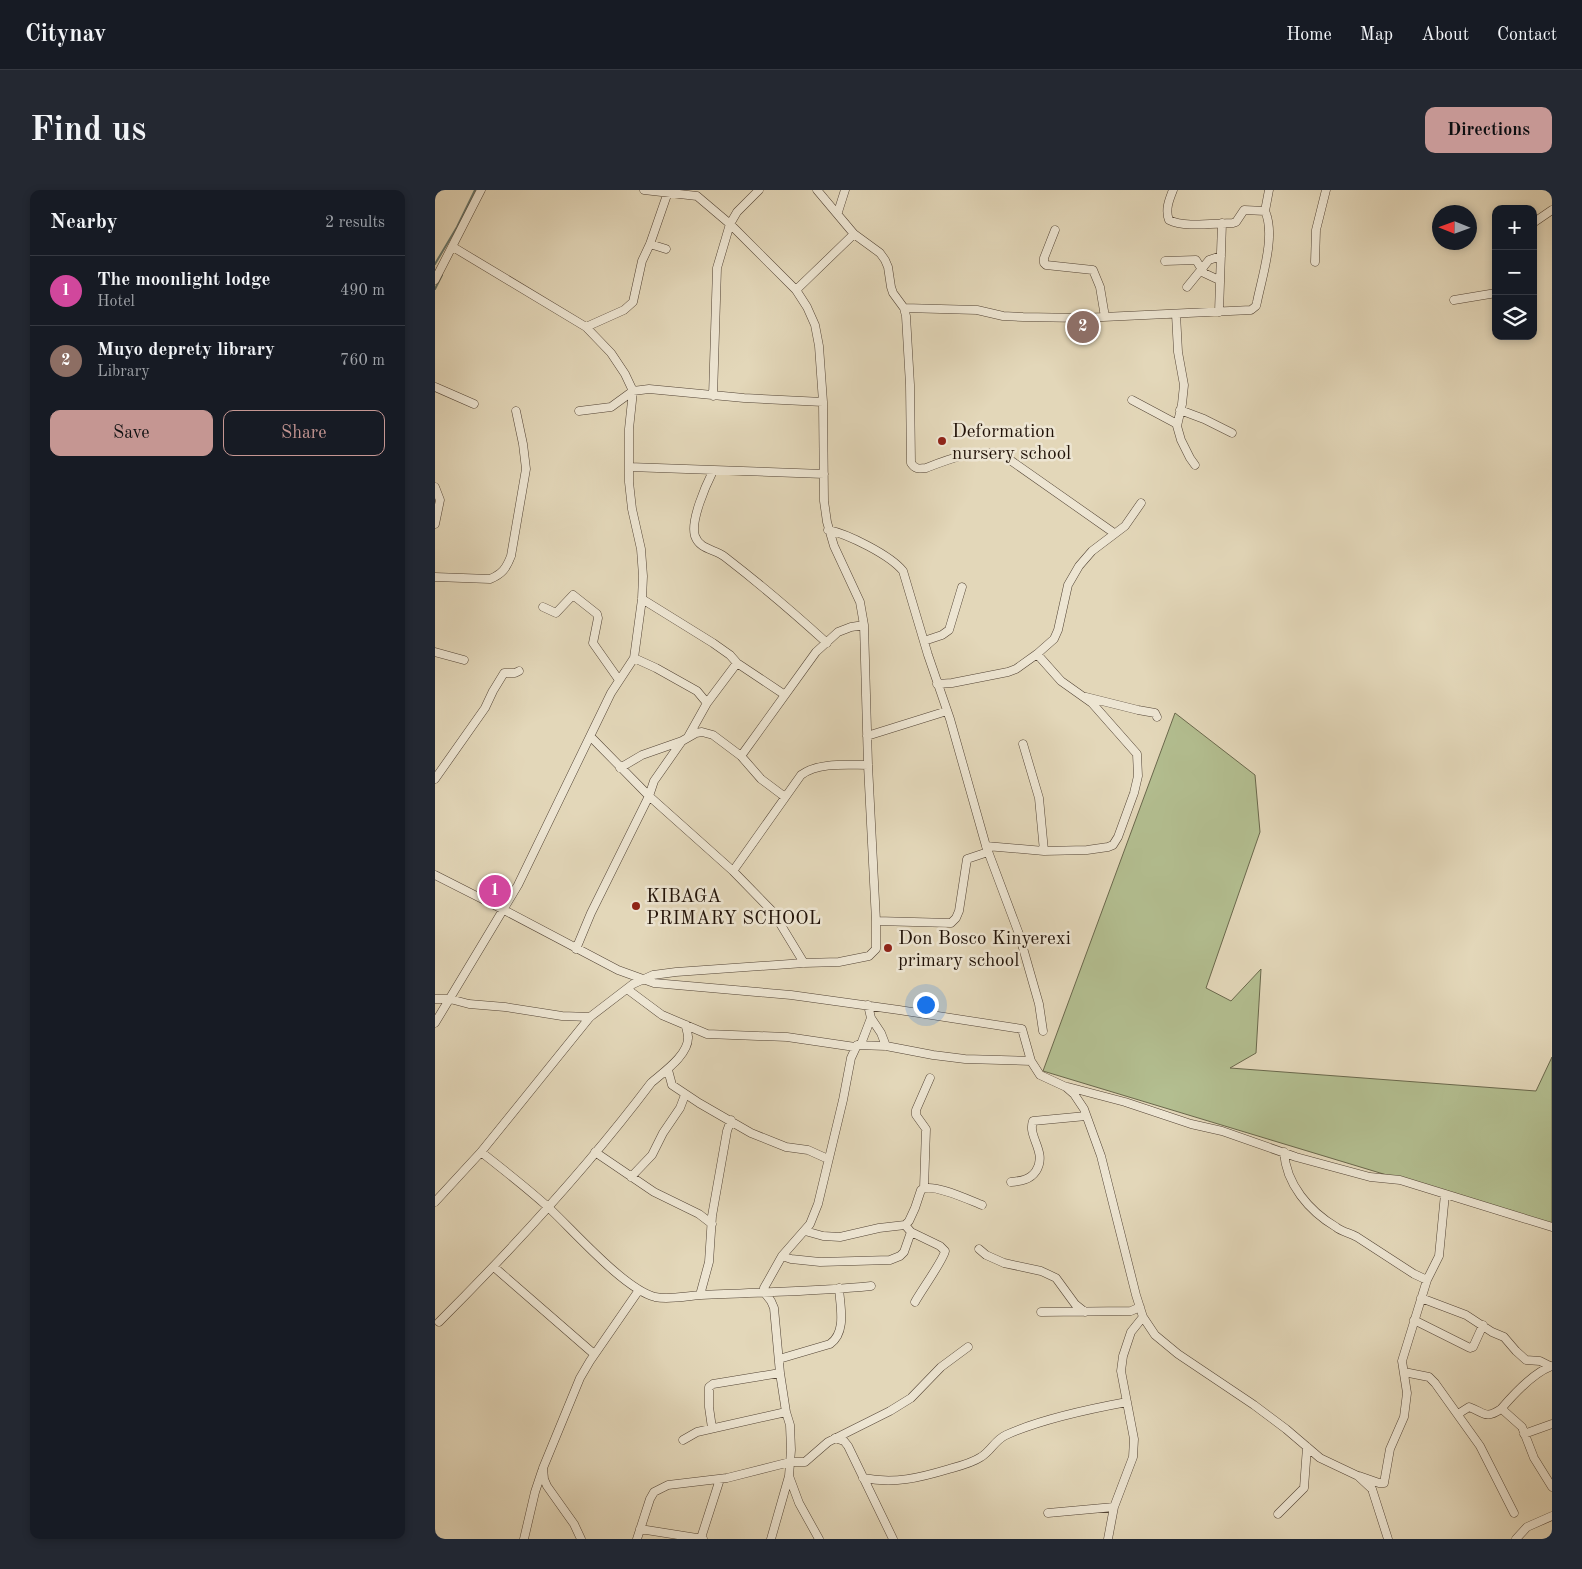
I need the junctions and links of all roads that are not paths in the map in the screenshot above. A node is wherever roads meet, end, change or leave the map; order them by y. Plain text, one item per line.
1 (481, 190) edge
2 (644, 190) edge
3 (759, 190) edge
4 (817, 190) edge
5 (845, 190) edge
6 (1173, 190) edge
7 (1269, 190) edge
8 (1326, 190) edge
9 (668, 192) junction
10 (1552, 210) edge
11 (1265, 211) junction
12 (837, 212) junction
13 (1537, 221) edge
14 (1222, 223) junction
15 (730, 224) junction
16 (1055, 230) dead end
17 (855, 234) junction
18 (650, 244) junction
19 (453, 247) junction
20 (666, 249) dead end
21 (1221, 256) junction
22 (1165, 261) dead end
23 (1315, 262) dead end
24 (1201, 268) junction
25 (435, 280) edge
26 (1219, 280) junction
27 (1187, 287) dead end
28 (796, 290) junction
29 (1492, 294) edge
30 (1454, 300) dead end
31 (904, 308) junction
32 (1219, 312) junction
33 (1176, 314) junction
34 (1105, 317) junction
35 (586, 327) junction
36 (435, 387) edge
37 (633, 391) junction
38 (713, 396) junction
39 (1133, 400) dead end
40 (823, 402) junction
41 (474, 404) dead end
42 (1180, 410) junction
43 (516, 411) dead end
44 (579, 411) dead end
45 (1177, 424) junction
46 (1232, 433) dead end
47 (1195, 465) dead end
48 (629, 468) junction
49 (713, 471) junction
50 (824, 474) junction
51 (435, 487) edge
52 (1141, 503) dead end
53 (435, 524) edge
54 (829, 530) junction
55 (1114, 533) junction
56 (435, 577) edge
57 (962, 587) dead end
58 (642, 599) junction
59 (543, 607) dead end
60 (864, 625) junction
61 (924, 641) junction
62 (827, 643) junction
63 (435, 652) edge
64 (1037, 654) junction
65 (634, 658) junction
66 (464, 660) dead end
67 (737, 663) junction
68 (519, 671) dead end
69 (619, 680) junction
70 (937, 684) junction
71 (785, 696) junction
72 (1084, 696) junction
73 (707, 704) junction
74 (947, 711) junction
75 (1157, 717) dead end
76 (867, 736) junction
77 (591, 737) junction
78 (685, 739) junction
79 (1023, 744) dead end
80 (741, 756) junction
81 (868, 765) junction
82 (620, 768) junction
83 (435, 779) edge
84 (649, 796) junction
85 (785, 797) junction
86 (987, 849) junction
87 (1044, 851) junction
88 (733, 871) junction
89 (435, 875) edge
90 (505, 910) junction
91 (877, 921) junction
92 (576, 949) junction
93 (804, 963) junction
94 (643, 980) junction
95 (627, 989) junction
96 (435, 999) edge
97 (451, 999) junction
98 (868, 1005) junction
99 (590, 1017) junction
100 (871, 1018) junction
101 (435, 1023) edge
102 (686, 1025) junction
103 (1043, 1031) dead end
104 (858, 1046) junction
105 (886, 1046) junction
106 (1031, 1061) junction
107 (667, 1070) junction
108 (930, 1078) dead end
109 (1066, 1087) junction
110 (685, 1095) junction
111 (1086, 1116) junction
112 (731, 1120) junction
113 (481, 1152) junction
114 (595, 1152) junction
115 (1284, 1152) junction
116 (828, 1159) junction
117 (631, 1177) junction
118 (1011, 1182) dead end
119 (924, 1188) junction
120 (1445, 1194) junction
121 (435, 1202) edge
122 (982, 1205) dead end
123 (548, 1207) junction
124 (712, 1224) junction
125 (905, 1225) junction
126 (1552, 1227) edge
127 (805, 1230) junction
128 (911, 1232) junction
129 (979, 1249) dead end
130 (782, 1256) junction
131 (494, 1266) junction
132 (1427, 1280) junction
133 (871, 1286) dead end
134 (839, 1288) junction
135 (639, 1290) junction
136 (764, 1292) junction
137 (700, 1295) junction
138 (1421, 1298) junction
139 (915, 1302) dead end
140 (1140, 1307) junction
141 (1041, 1312) dead end
142 (1085, 1312) junction
143 (1143, 1317) junction
144 (1414, 1320) junction
145 (439, 1322) dead end
146 (1483, 1326) junction
147 (968, 1347) dead end
148 (594, 1354) junction
149 (779, 1359) junction
150 (1551, 1366) edge
151 (1404, 1372) junction
152 (780, 1373) junction
153 (1127, 1402) junction
154 (1501, 1409) junction
155 (786, 1412) junction
156 (1458, 1414) junction
157 (1552, 1424) edge
158 (712, 1428) junction
159 (1524, 1434) junction
160 (835, 1438) junction
161 (683, 1440) dead end
162 (1307, 1447) junction
163 (790, 1462) junction
164 (543, 1468) junction
165 (789, 1476) junction
166 (1357, 1476) junction
167 (863, 1478) junction
168 (720, 1479) junction
169 (1552, 1487) edge
170 (1114, 1507) junction
171 (1048, 1513) dead end
172 (1513, 1513) dead end
173 (1278, 1514) dead end
174 (1552, 1516) edge
175 (640, 1529) junction
176 (524, 1539) edge
177 (581, 1539) edge
178 (637, 1539) edge
179 (702, 1539) edge
180 (771, 1539) edge
181 (819, 1539) edge
182 (893, 1539) edge
183 (1109, 1539) edge
184 (1388, 1539) edge
185 (1516, 1539) edge

1 - 19 street
2 - 9 street
3 - 15 street
4 - 12 street
5 - 12 street
6 - 14 street
7 - 11 street
8 - 23 street
9 - 15 street
9 - 18 street
10 - 13 street
11 - 14 street
11 - 32 street
12 - 17 street
14 - 21 street
15 - 28 street
15 - 38 street
16 - 34 street
17 - 28 street
17 - 31 street
18 - 20 street
18 - 35 street
19 - 25 street
19 - 35 street
21 - 24 street
21 - 26 street
22 - 24 street
24 - 26 street
24 - 27 street
26 - 32 street
28 - 40 street
29 - 30 street
31 - 34 street
31 - 55 street
32 - 33 street
33 - 34 street
33 - 42 street
35 - 37 street
36 - 41 street
37 - 38 street
37 - 44 street
37 - 48 street
38 - 40 street
39 - 45 street
40 - 50 street
42 - 45 street
42 - 46 street
43 - 56 street
45 - 47 street
48 - 49 street
48 - 58 street
49 - 50 street
49 - 62 street
50 - 54 street
51 - 53 street
52 - 55 street
54 - 60 street
54 - 61 street
55 - 64 street
57 - 61 street
58 - 65 street
58 - 67 street
59 - 69 street
60 - 62 street
60 - 76 street
61 - 70 street
62 - 71 street
63 - 66 street
64 - 70 street
64 - 72 street
65 - 69 street
65 - 73 street
67 - 71 street
67 - 73 street
68 - 83 street
69 - 77 street
70 - 74 street
71 - 80 street
72 - 75 street
72 - 87 street
73 - 78 street
74 - 76 street
74 - 86 street
76 - 81 street
77 - 82 street
77 - 90 street
78 - 80 street
78 - 82 street
78 - 84 street
79 - 87 street
80 - 85 street
81 - 85 street
81 - 91 street
82 - 84 street
84 - 88 street
84 - 92 street
85 - 88 street
86 - 87 street
86 - 91 street
86 - 103 street
88 - 93 street
89 - 90 street
90 - 92 street
90 - 97 street
91 - 93 street
92 - 94 street
93 - 94 street
94 - 95 street
94 - 98 street
95 - 99 street
95 - 102 street
96 - 97 street
97 - 99 street
97 - 101 street
98 - 100 street
98 - 106 street
99 - 113 street
100 - 104 street
100 - 105 street
102 - 104 street
102 - 107 street
104 - 105 street
104 - 116 street
105 - 106 street
106 - 109 street
107 - 110 street
107 - 114 street
108 - 119 street
109 - 111 street
109 - 115 street
110 - 112 street
110 - 117 street
111 - 118 street
111 - 140 street
112 - 116 street
112 - 124 street
113 - 121 street
113 - 123 street
114 - 117 street
114 - 123 street
115 - 120 street
115 - 132 street
116 - 127 street
117 - 124 street
119 - 122 street
119 - 125 street
120 - 126 street
120 - 132 street
123 - 131 street
123 - 135 street
124 - 137 street
125 - 127 street
125 - 128 street
127 - 130 street
128 - 130 street
128 - 139 street
129 - 142 street
130 - 136 street
131 - 145 street
131 - 148 street
132 - 138 street
133 - 134 street
134 - 136 street
134 - 149 street
135 - 137 street
135 - 148 street
136 - 137 street
136 - 149 street
138 - 144 street
138 - 146 street
140 - 142 street
140 - 143 street
141 - 142 street
143 - 153 street
143 - 162 street
144 - 146 street
144 - 151 street
146 - 150 street
147 - 160 street
148 - 164 street
149 - 152 street
150 - 154 street
151 - 156 street
151 - 166 street
152 - 155 street
152 - 158 street
153 - 167 street
153 - 170 street
154 - 156 street
154 - 159 street
155 - 158 street
155 - 163 street
156 - 172 street
157 - 159 street
158 - 161 street
159 - 169 street
160 - 163 street
160 - 167 street
162 - 166 street
162 - 173 street
163 - 165 street
163 - 168 street
164 - 176 street
164 - 177 street
165 - 180 street
165 - 181 street
166 - 184 street
167 - 182 street
168 - 175 street
168 - 179 street
170 - 171 street
170 - 183 street
174 - 185 street
175 - 178 street
175 - 179 street

